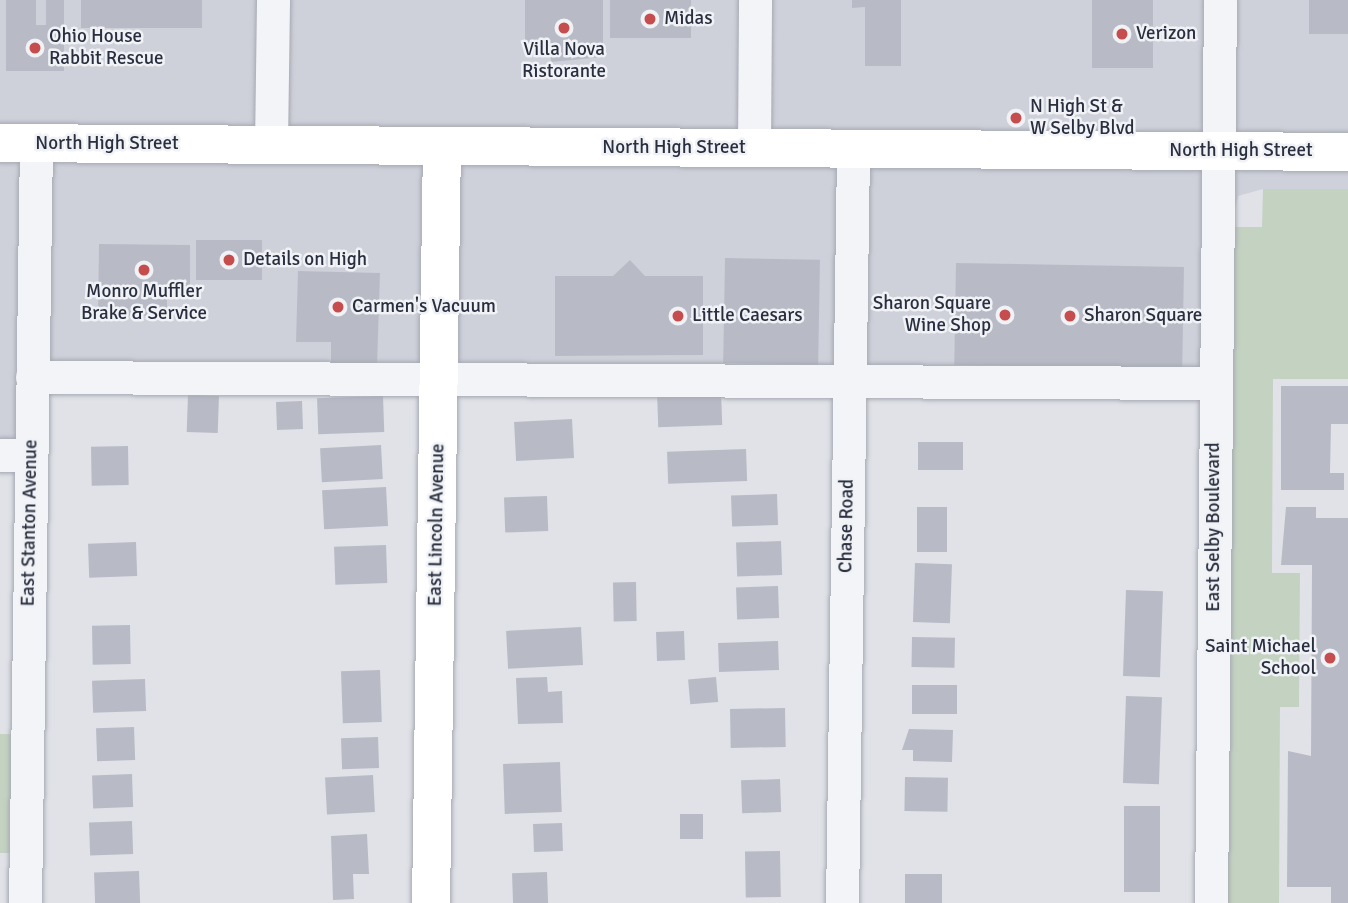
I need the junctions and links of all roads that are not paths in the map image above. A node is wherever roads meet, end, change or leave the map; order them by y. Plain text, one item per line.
1 (273, 0) edge
2 (755, 0) edge
3 (1220, 0) edge
4 (18, 143) edge
5 (271, 145) junction
6 (442, 146) junction
7 (754, 148) junction
8 (853, 149) junction
9 (1217, 151) junction
10 (1348, 152) edge
11 (32, 377) junction
12 (439, 379) junction
13 (850, 381) junction
14 (1215, 383) junction
15 (15, 455) edge
16 (24, 903) edge
17 (431, 903) edge
18 (842, 903) edge
19 (1211, 903) edge

1 - 5 street
2 - 7 street
3 - 9 street, East Selby Boulevard
4 - 5 main road, North High Street
4 - 11 street, East Stanton Avenue
5 - 6 main road, North High Street
6 - 7 main road, North High Street
6 - 12 main road, East Lincoln Avenue
7 - 8 main road, North High Street
8 - 9 main road, North High Street
8 - 13 street, Chase Road
9 - 10 main road, North High Street
9 - 14 street, East Selby Boulevard
11 - 12 street
11 - 15 street, East Stanton Avenue
12 - 13 street
12 - 17 main road, East Lincoln Avenue
13 - 14 street
13 - 18 street, Chase Road
14 - 19 street, East Selby Boulevard
15 - 16 street, East Stanton Avenue

